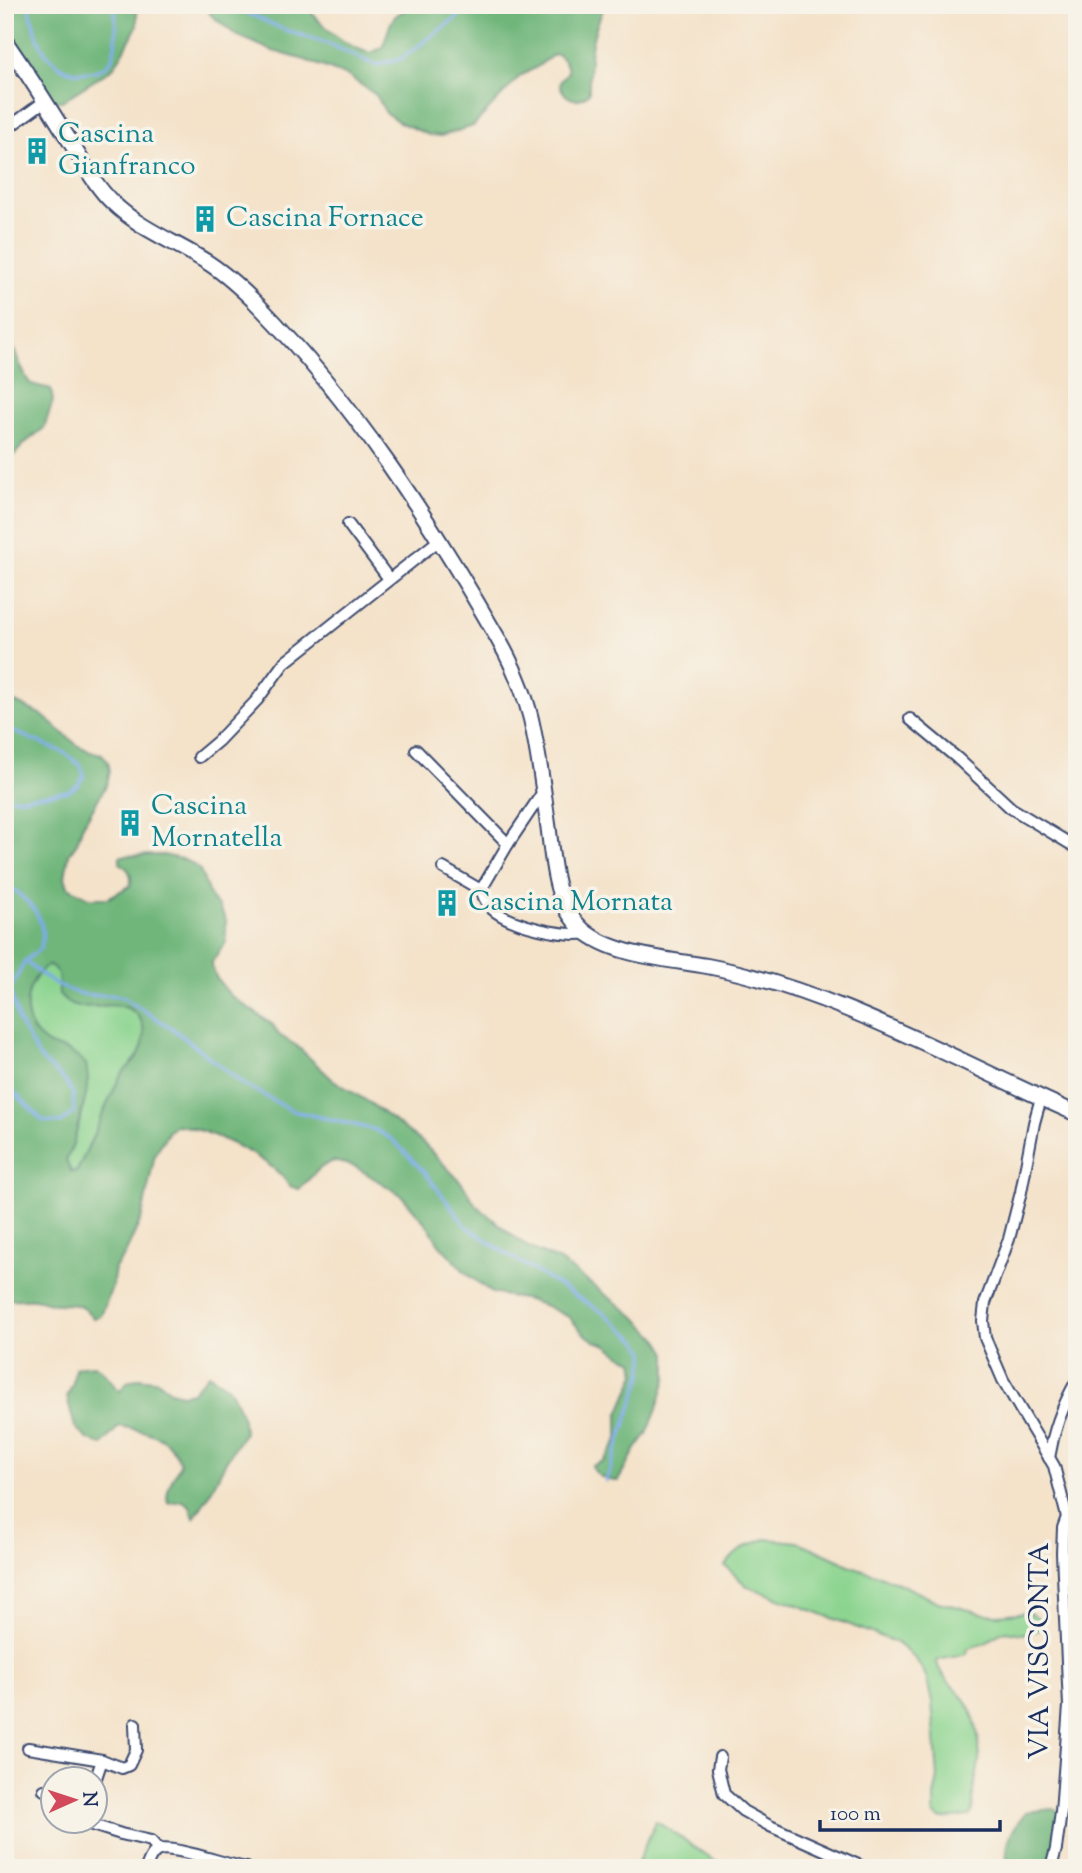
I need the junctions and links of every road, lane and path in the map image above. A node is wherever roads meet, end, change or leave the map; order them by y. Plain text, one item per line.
1 (5, 41) edge
2 (45, 101) junction
3 (5, 130) edge
4 (348, 524) dead end
5 (438, 541) junction
6 (389, 579) junction
7 (910, 719) dead end
8 (416, 750) dead end
9 (199, 757) dead end
10 (543, 792) junction
11 (508, 844) junction
12 (1077, 848) edge
13 (443, 868) dead end
14 (481, 890) junction
15 (587, 933) junction
16 (1041, 1098) junction
17 (1077, 1114) edge
18 (1076, 1382) edge
19 (1049, 1458) junction
20 (1072, 1514) edge
21 (135, 1724) dead end
22 (28, 1748) dead end
23 (720, 1757) dead end
24 (102, 1760) junction
25 (101, 1764) edge
26 (108, 1831) edge
27 (159, 1850) junction
28 (233, 1867) edge
29 (146, 1868) edge
30 (247, 1868) edge
31 (865, 1868) edge
32 (1051, 1868) edge

1 - 2 street
2 - 3 street
2 - 5 street
4 - 6 street
5 - 6 street
5 - 10 street
6 - 9 street
7 - 12 street
8 - 11 street
10 - 11 street
10 - 15 street
11 - 14 street
13 - 14 street
14 - 15 street
15 - 16 street
16 - 17 street
16 - 19 street
18 - 19 street
19 - 20 street
20 - 32 street, VIA VISCONTA
21 - 24 street
22 - 24 street
23 - 31 street
24 - 25 street
26 - 27 street
27 - 28 street
27 - 29 street
28 - 30 street

